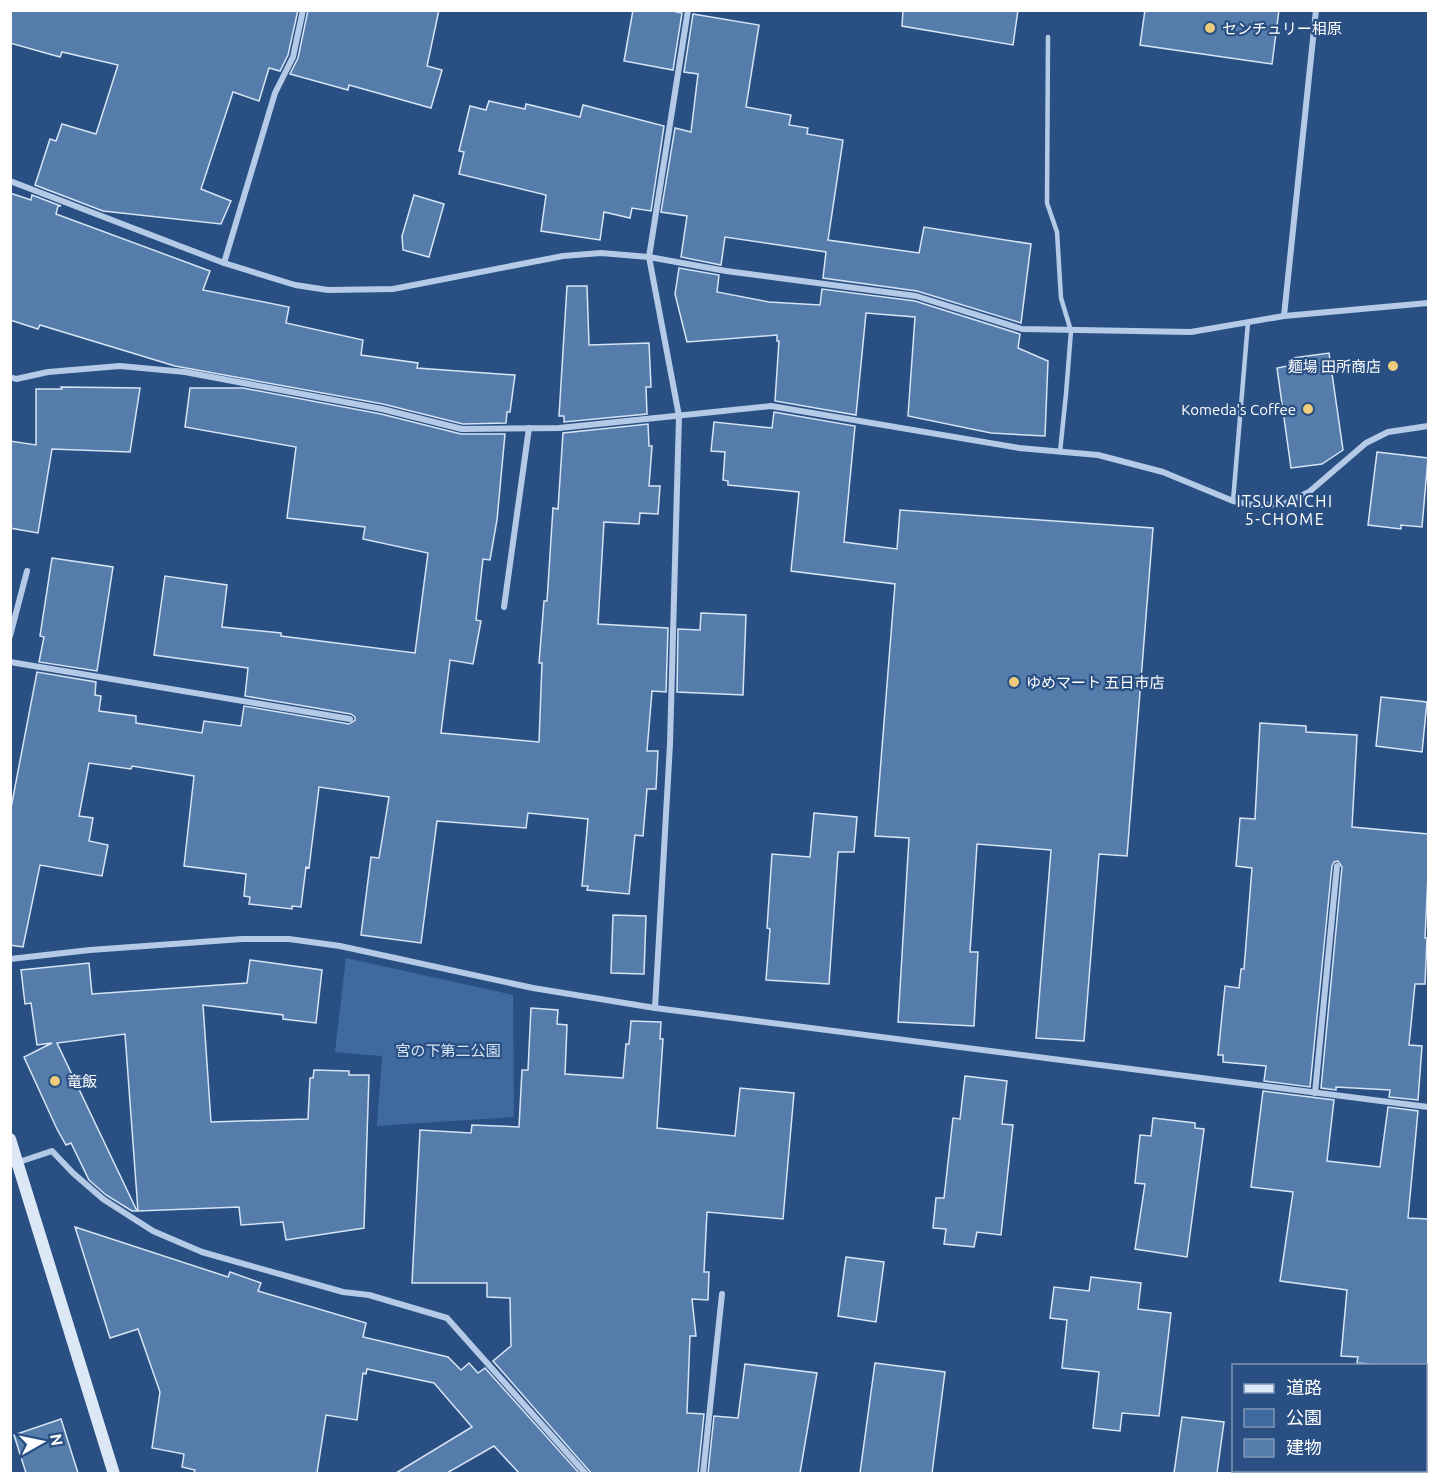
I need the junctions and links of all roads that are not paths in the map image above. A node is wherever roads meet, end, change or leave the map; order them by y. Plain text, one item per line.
1 (303, 10) edge
2 (688, 10) edge
3 (1316, 10) edge
4 (1048, 37) dead end
5 (10, 181) edge
6 (649, 257) junction
7 (224, 263) junction
8 (1428, 303) edge
9 (1284, 316) junction
10 (1248, 322) junction
11 (1071, 331) junction
12 (10, 377) edge
13 (680, 416) junction
14 (1428, 426) edge
15 (530, 428) junction
16 (1060, 452) junction
17 (1233, 501) junction
18 (27, 570) dead end
19 (504, 607) dead end
20 (10, 636) edge
21 (10, 662) edge
22 (350, 719) dead end
23 (1336, 866) dead end
24 (10, 958) edge
25 (655, 1008) junction
26 (1315, 1093) junction
27 (1428, 1107) edge
28 (10, 1139) edge
29 (14, 1164) edge
30 (722, 1293) dead end
31 (114, 1473) edge
32 (586, 1473) edge
33 (703, 1473) edge

1 - 7 street
2 - 6 street
3 - 9 street
4 - 11 lane
5 - 7 street
6 - 7 street
6 - 11 street
6 - 13 street
8 - 9 street
9 - 10 street
10 - 11 street
10 - 17 lane
11 - 16 lane
12 - 15 street
13 - 15 street
13 - 16 street
13 - 25 street
14 - 17 street
15 - 19 street
16 - 17 street
18 - 20 street
21 - 22 street
23 - 26 street
24 - 25 street
25 - 26 street
26 - 27 street
28 - 29 street
29 - 31 street
29 - 32 street
30 - 33 street

